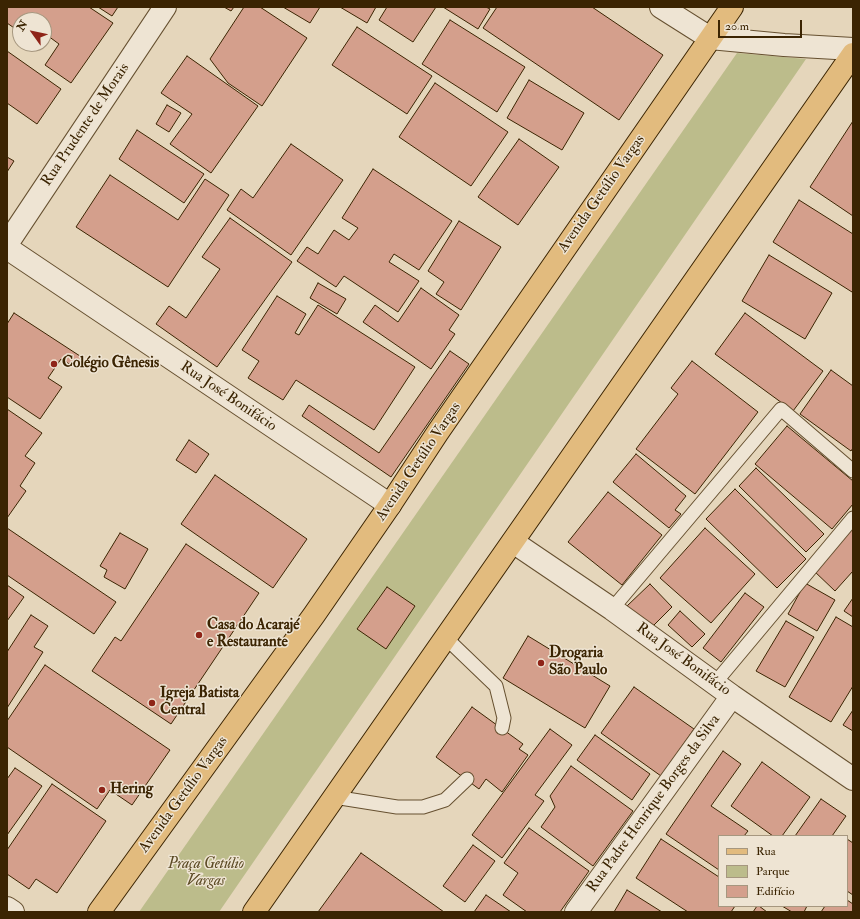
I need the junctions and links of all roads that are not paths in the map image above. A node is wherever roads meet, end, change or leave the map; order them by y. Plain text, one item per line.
1 (165, 7) edge
2 (661, 7) edge
3 (732, 7) edge
4 (710, 38) junction
5 (853, 49) edge
6 (853, 54) edge
7 (7, 244) edge
8 (7, 248) edge
9 (853, 471) edge
10 (390, 505) junction
11 (853, 518) edge
12 (513, 542) junction
13 (612, 609) junction
14 (446, 638) junction
15 (715, 683) junction
16 (732, 696) junction
17 (502, 728) dead end
18 (467, 779) dead end
19 (853, 779) edge
20 (334, 798) junction
21 (7, 908) edge
22 (13, 912) edge
23 (99, 912) edge
24 (254, 912) edge
25 (576, 912) edge

1 - 7 street, Rua Prudente de Morais
2 - 4 street
3 - 4 main road, Avenida Getúlio Vargas
4 - 5 street
4 - 10 main road, Avenida Getúlio Vargas
6 - 12 main road
8 - 10 street, Rua José Bonifácio
9 - 13 lane
10 - 23 main road, Avenida Getúlio Vargas
11 - 15 lane
12 - 13 street, Rua José Bonifácio
12 - 14 main road
13 - 15 street, Rua José Bonifácio
14 - 17 lane
14 - 20 main road
15 - 16 street, Rua José Bonifácio
16 - 19 street, Rua José Bonifácio
16 - 25 street, Rua Padre Henrique Borges da Silva
18 - 20 lane
20 - 24 main road
21 - 22 street

